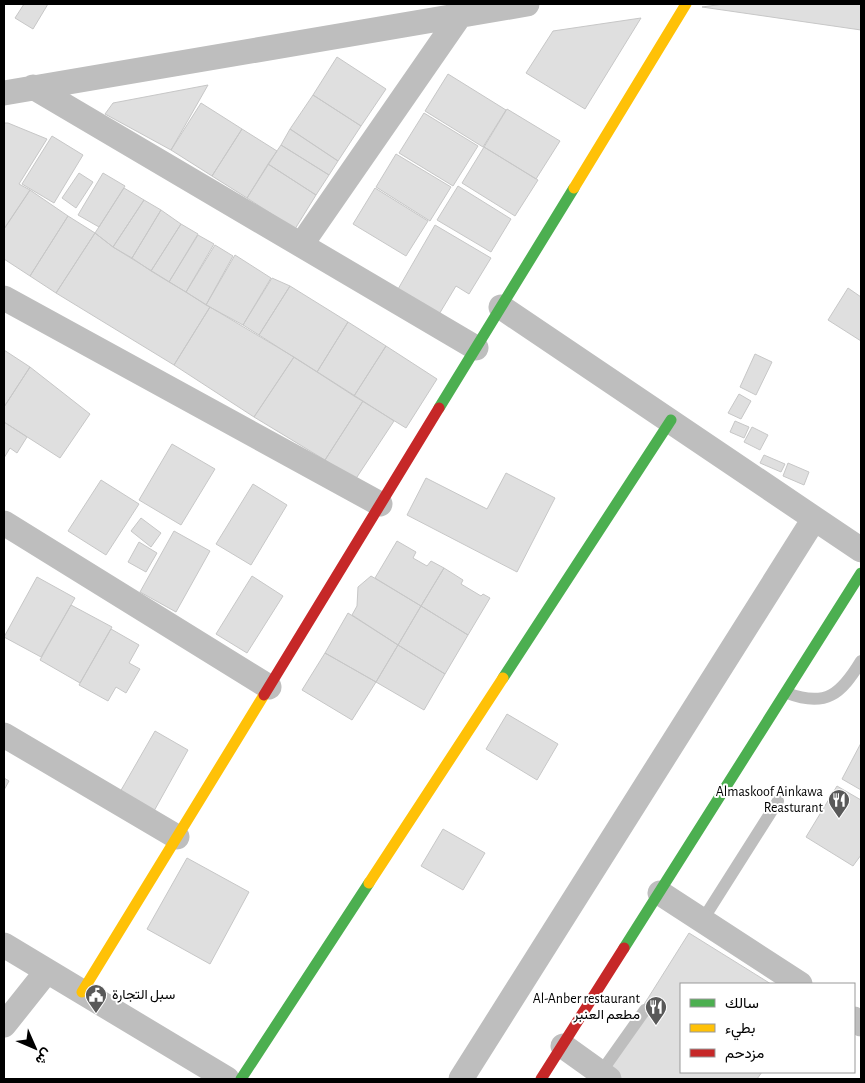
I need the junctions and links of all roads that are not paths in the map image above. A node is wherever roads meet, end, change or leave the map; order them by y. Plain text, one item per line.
1 (527, 4) edge
2 (686, 4) edge
3 (461, 14) junction
4 (32, 87) junction
5 (4, 93) edge
6 (301, 245) junction
7 (4, 298) edge
8 (501, 307) junction
9 (476, 348) junction
10 (671, 420) junction
11 (380, 504) junction
12 (814, 519) junction
13 (4, 523) edge
14 (861, 550) edge
15 (861, 573) edge
16 (861, 661) edge
17 (268, 687) junction
18 (787, 694) junction
19 (4, 734) edge
20 (778, 801) dead end
21 (177, 836) junction
22 (660, 893) junction
23 (702, 921) junction
24 (4, 945) edge
25 (47, 971) junction
26 (798, 983) edge
27 (82, 992) junction
28 (645, 1010) dead end
29 (4, 1025) edge
30 (563, 1046) junction
31 (607, 1077) edge
32 (227, 1079) edge
33 (241, 1079) edge
34 (461, 1079) edge
35 (541, 1079) edge

1 - 3 street
2 - 8 street
3 - 4 street
3 - 6 street
4 - 5 street
4 - 6 street
6 - 9 street
7 - 11 street
8 - 9 street
8 - 10 street
9 - 11 street
10 - 12 street
10 - 33 street
11 - 17 street
12 - 14 street
12 - 34 street
13 - 17 street
15 - 18 street
16 - 18 lane
17 - 21 street
18 - 22 street
19 - 21 street
20 - 23 lane
21 - 27 street
22 - 23 street
22 - 30 street
23 - 26 street
24 - 25 street
25 - 27 street
25 - 29 street
27 - 32 street
28 - 31 lane
30 - 31 street
30 - 35 street

